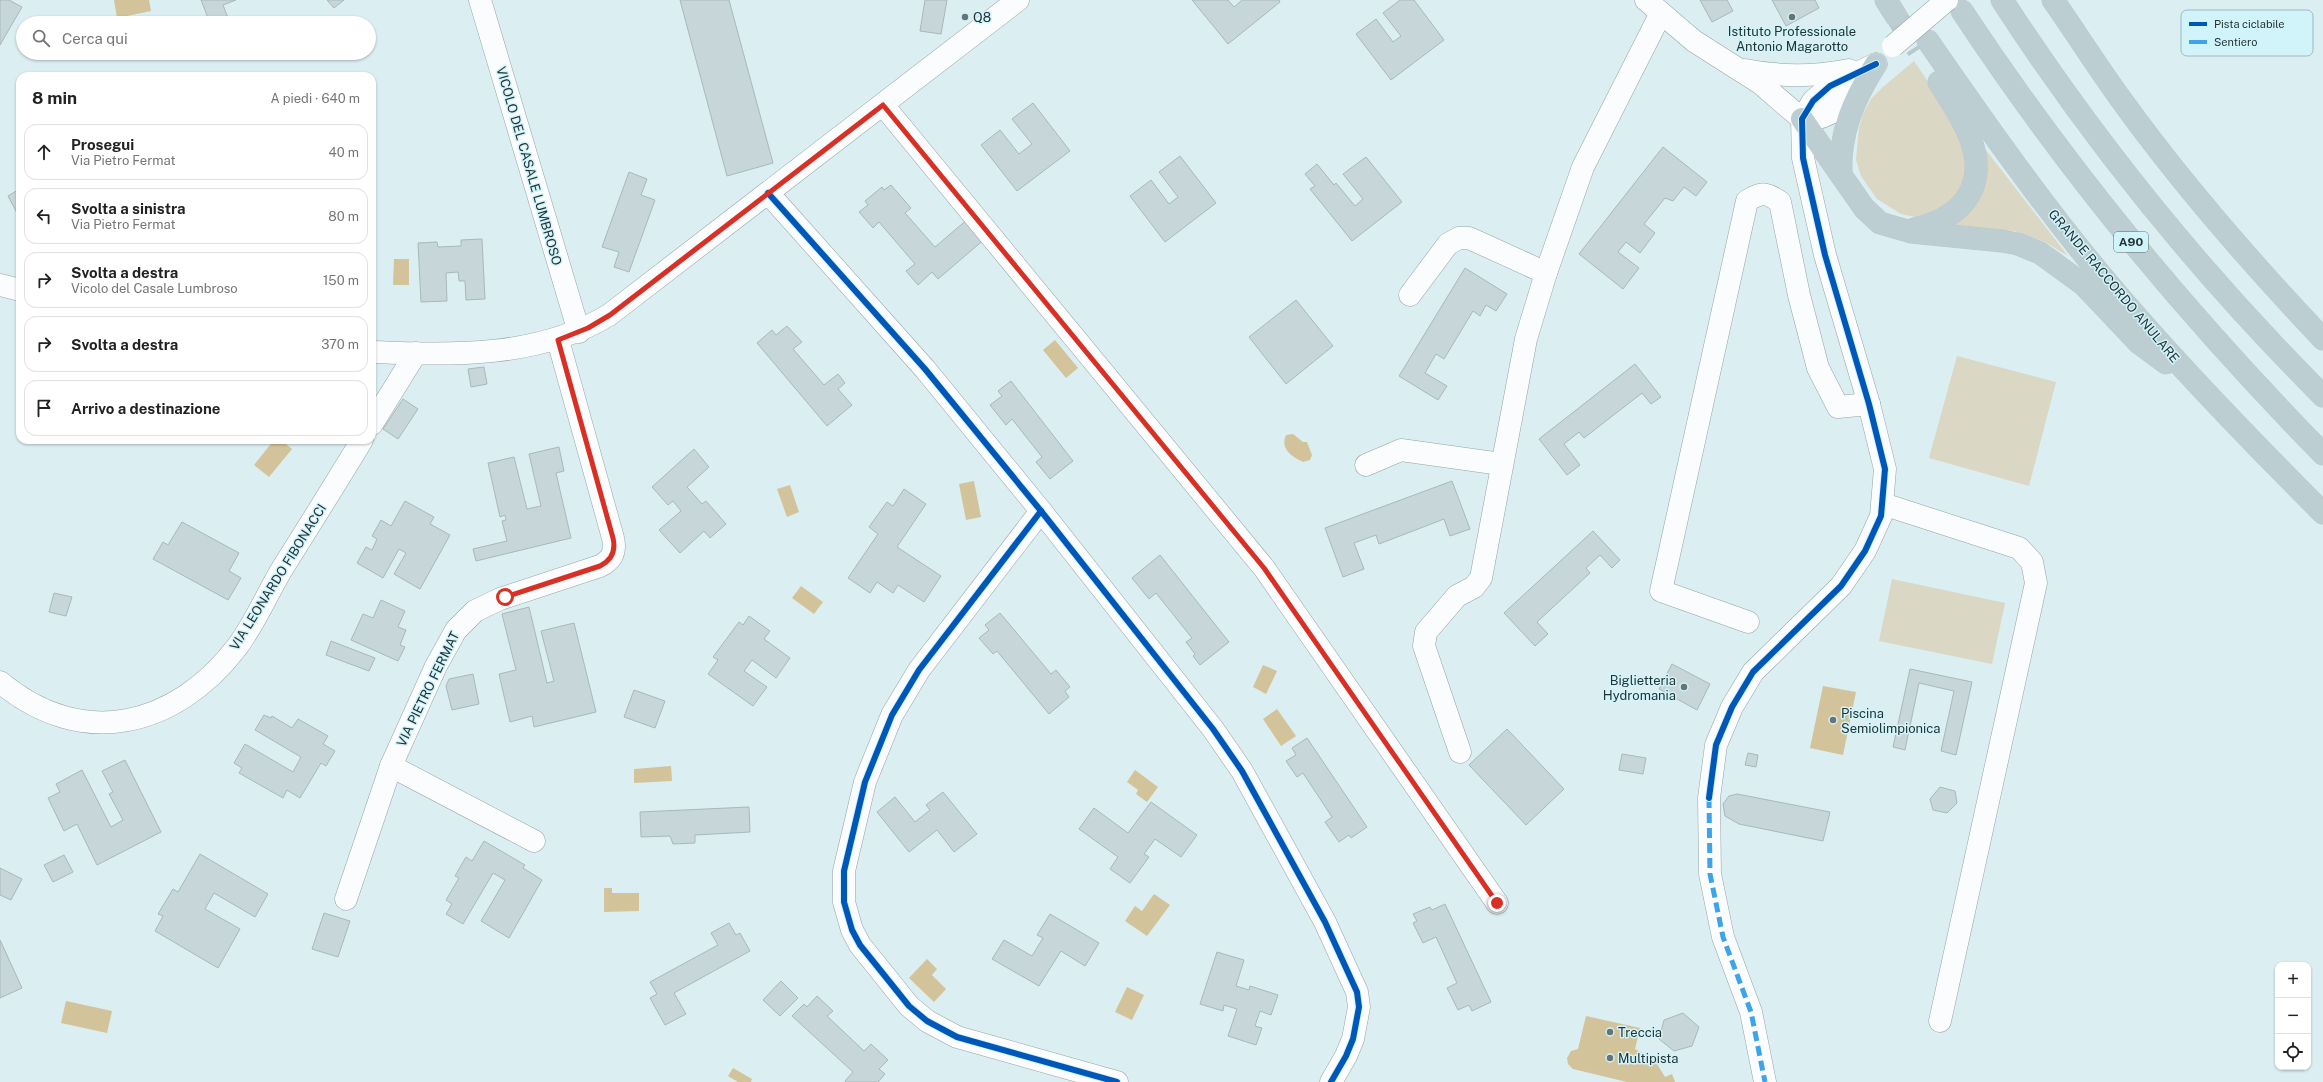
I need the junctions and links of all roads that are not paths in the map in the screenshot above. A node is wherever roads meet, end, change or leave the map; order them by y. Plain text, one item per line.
1 (480, 0) edge
2 (1018, 0) edge
3 (2002, 0) edge
4 (2053, 0) edge
5 (2068, 0) edge
6 (1653, 6) edge
7 (1955, 6) edge
8 (1876, 64) junction
9 (1736, 68) junction
10 (2120, 98) junction
11 (883, 105) junction
12 (1802, 119) junction
13 (1841, 174) junction
14 (768, 192) junction
15 (1897, 229) junction
16 (1546, 273) junction
17 (0, 285) edge
18 (16, 289) edge
19 (1410, 295) dead end
20 (579, 332) junction
21 (2323, 339) edge
22 (558, 340) junction
23 (376, 352) edge
24 (416, 353) junction
25 (2203, 391) junction
26 (2323, 396) edge
27 (1869, 404) junction
28 (376, 418) edge
29 (360, 444) edge
30 (2323, 454) edge
31 (1501, 464) junction
32 (1366, 465) dead end
33 (1882, 504) junction
34 (1041, 511) junction
35 (2323, 514) edge
36 (1748, 622) dead end
37 (0, 682) edge
38 (1460, 752) dead end
39 (391, 766) junction
40 (534, 841) dead end
41 (346, 899) dead end
42 (1497, 903) dead end
43 (1940, 1021) dead end
44 (1117, 1082) edge
45 (1331, 1082) edge
46 (1765, 1082) edge

1 - 20 street, VICOLO DEL CASALE LUMBROSO
2 - 11 street
3 - 26 highway
4 - 10 highway
5 - 10 highway
6 - 9 street
6 - 16 street
7 - 8 street, bridge
7 - 30 highway, A90
8 - 9 street
8 - 12 street
8 - 13 highway
9 - 12 street
10 - 21 highway
11 - 14 street
11 - 42 street
12 - 13 highway
12 - 27 street
13 - 15 highway
14 - 20 street
14 - 34 street
15 - 25 highway
15 - 25 highway, GRANDE RACCORDO ANULARE
16 - 19 street
16 - 31 street
17 - 18 street
20 - 22 street
22 - 24 street
22 - 39 street, VIA PIETRO FERMAT
23 - 24 street
24 - 28 street
25 - 35 highway, GRANDE RACCORDO ANULARE
27 - 33 street
27 - 36 street
29 - 37 street, VIA LEONARDO FIBONACCI
31 - 32 street
31 - 38 street
33 - 43 street
33 - 46 street
34 - 44 street
34 - 45 street
39 - 40 street
39 - 41 street, VIA PIETRO FERMAT

